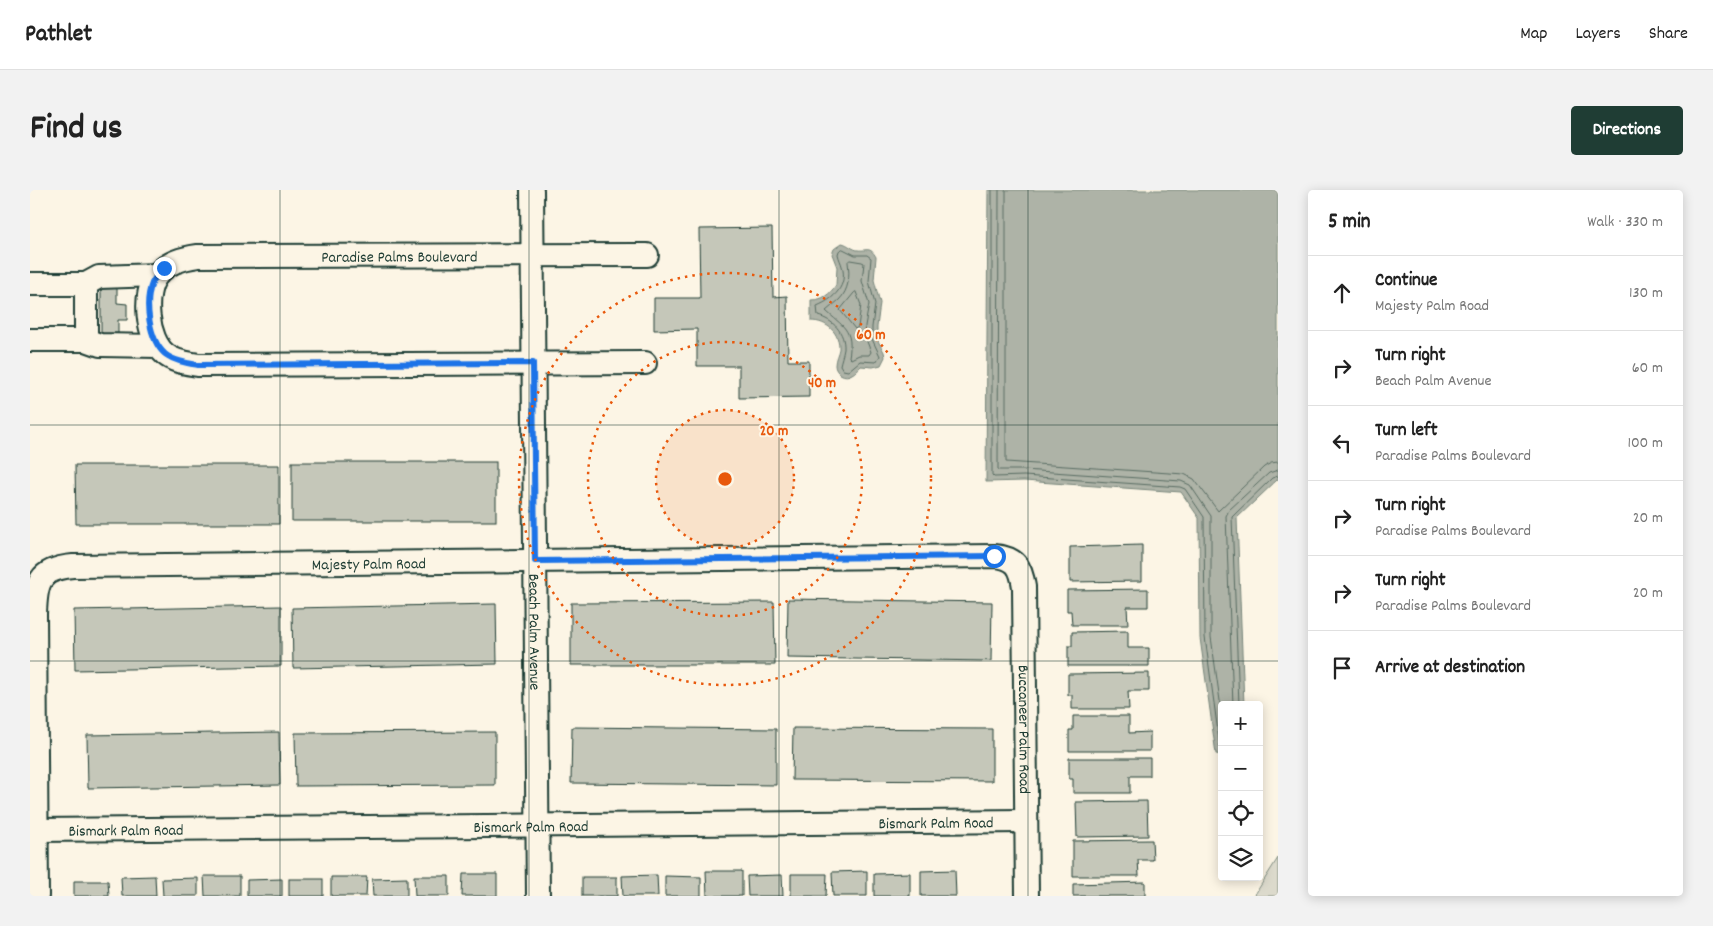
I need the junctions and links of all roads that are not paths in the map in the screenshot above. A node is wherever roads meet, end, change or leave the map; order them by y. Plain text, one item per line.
1 (532, 190) edge
2 (647, 255) dead end
3 (533, 256) junction
4 (157, 275) junction
5 (30, 284) edge
6 (86, 284) junction
7 (30, 340) edge
8 (86, 340) junction
9 (158, 346) junction
10 (533, 363) junction
11 (645, 363) dead end
12 (535, 561) junction
13 (1017, 565) joint
14 (1026, 821) junction
15 (538, 826) junction
16 (36, 830) junction
17 (37, 896) edge
18 (538, 896) edge
19 (1027, 896) edge

1 - 3 street, Beach Palm Avenue
2 - 3 street, Paradise Palms Boulevard
3 - 4 street, Paradise Palms Boulevard
3 - 10 street, Beach Palm Avenue
4 - 6 street
4 - 9 street
5 - 6 street
6 - 8 street
7 - 8 street
8 - 9 street
9 - 10 street
10 - 11 street
10 - 12 street, Beach Palm Avenue
12 - 13 street, Majesty Palm Road
12 - 15 street, Beach Palm Avenue
12 - 16 street, Majesty Palm Road
13 - 14 street, Buccaneer Palm Road
14 - 15 street, Bismark Palm Road
14 - 19 street, Buccaneer Palm Road
15 - 16 street, Bismark Palm Road
15 - 18 street, Beach Palm Avenue
16 - 17 street, Majesty Palm Road

